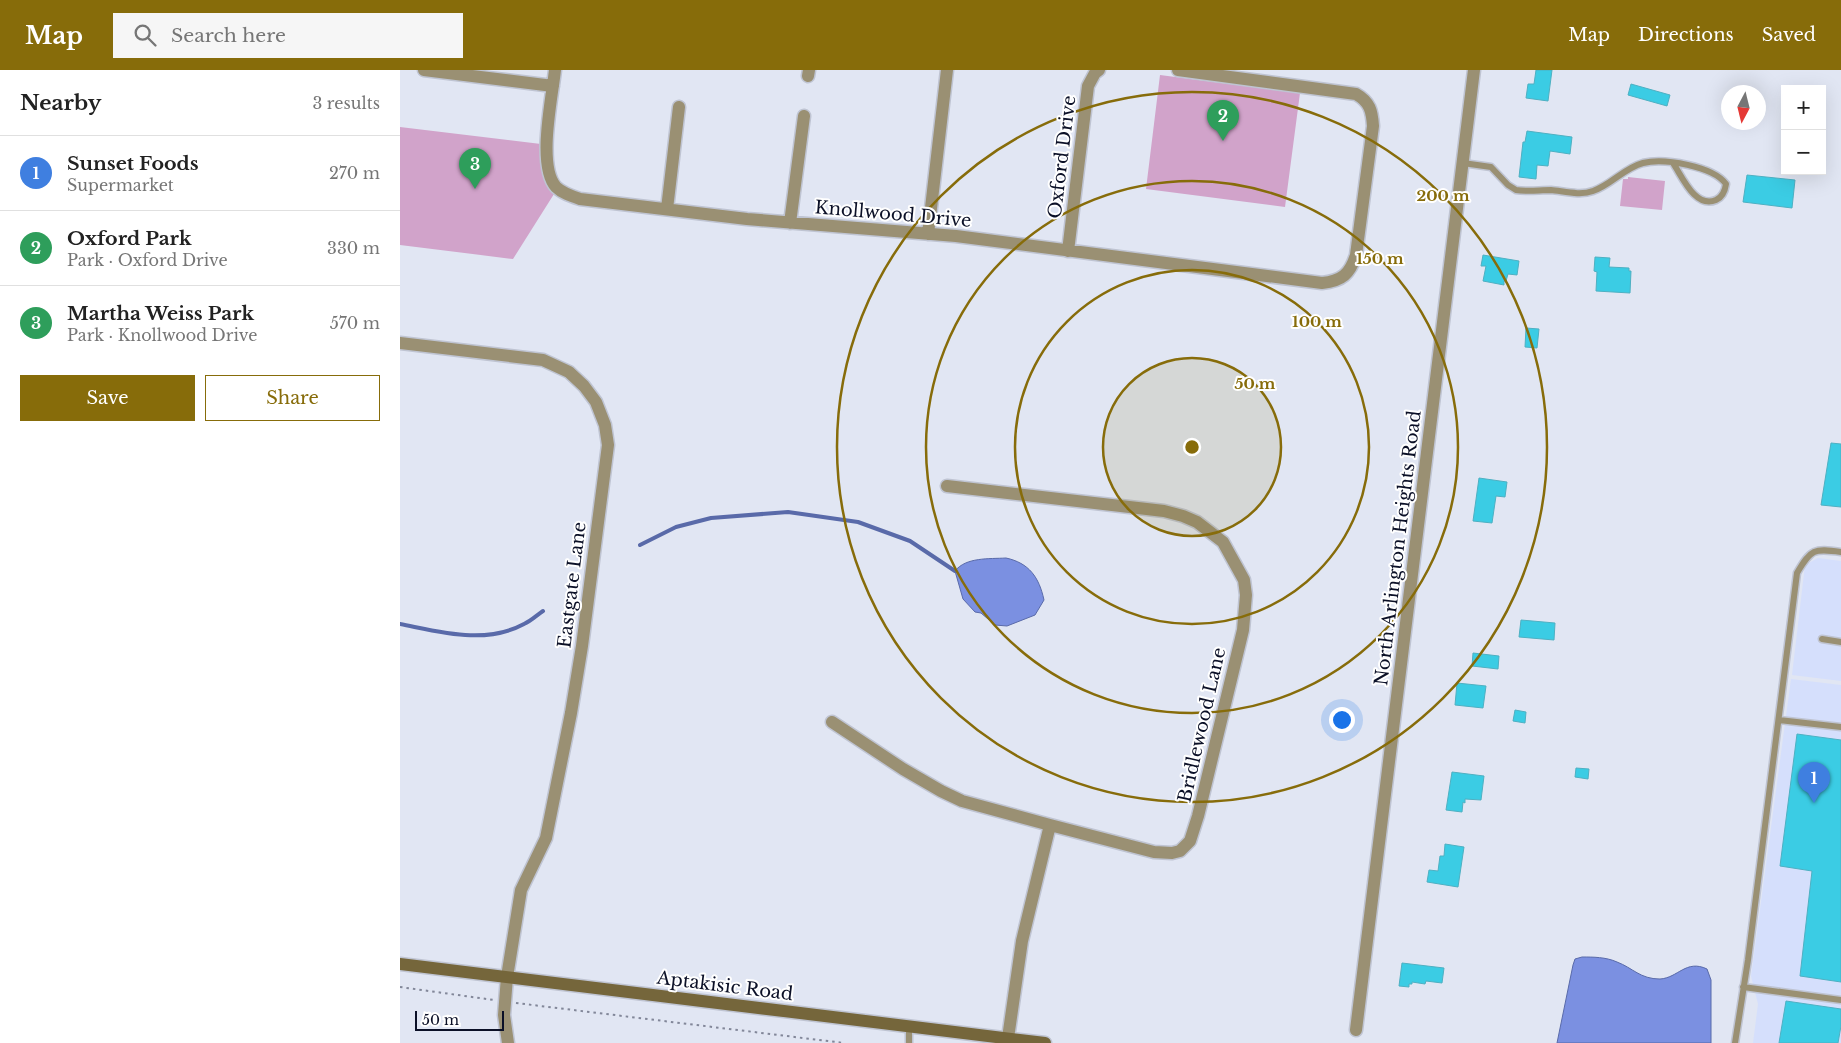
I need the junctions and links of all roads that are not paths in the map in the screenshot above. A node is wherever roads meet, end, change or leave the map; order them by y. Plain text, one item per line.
1 (424, 70) edge
2 (556, 70) edge
3 (947, 70) edge
4 (1099, 70) edge
5 (1178, 70) edge
6 (1474, 70) edge
7 (553, 86) junction
8 (679, 107) dead end
9 (804, 116) dead end
10 (1463, 163) junction
11 (1673, 163) junction
12 (667, 209) junction
13 (790, 223) junction
14 (928, 234) junction
15 (1068, 251) junction
16 (400, 343) edge
17 (947, 486) dead end
18 (1841, 552) edge
19 (1822, 639) dead end
20 (1841, 642) edge
21 (1779, 720) junction
22 (832, 722) dead end
23 (1841, 728) edge
24 (1050, 825) junction
25 (400, 964) edge
26 (507, 977) junction
27 (1743, 987) junction
28 (1841, 1000) edge
29 (909, 1026) junction
30 (1356, 1030) dead end
31 (1008, 1038) junction
32 (983, 1039) edge
33 (508, 1043) edge
34 (909, 1043) edge
35 (1045, 1043) edge
36 (1736, 1043) edge

1 - 7 street
2 - 7 street, Knollwood Drive
3 - 14 street
4 - 15 street, Oxford Drive
5 - 15 street, Knollwood Drive
6 - 10 street, North Arlington Heights Road
7 - 12 street, Knollwood Drive
8 - 12 street
9 - 13 street
10 - 11 lane
10 - 30 street, North Arlington Heights Road
11 - 11 lane
12 - 13 street, Knollwood Drive
13 - 14 street, Knollwood Drive
14 - 15 street, Knollwood Drive
16 - 26 street, Eastgate Lane
17 - 24 street, Bridlewood Lane
18 - 21 lane
19 - 20 lane
21 - 23 lane
21 - 27 lane
22 - 24 street, Bridlewood Lane
24 - 31 street
25 - 26 main road, Aptakisic Road
26 - 29 main road, Aptakisic Road
26 - 33 street, Eastgate Lane
27 - 28 lane
27 - 36 lane
29 - 32 main road, Aptakisic Road
29 - 34 lane
31 - 32 main road, Aptakisic Road
31 - 35 main road, Aptakisic Road

